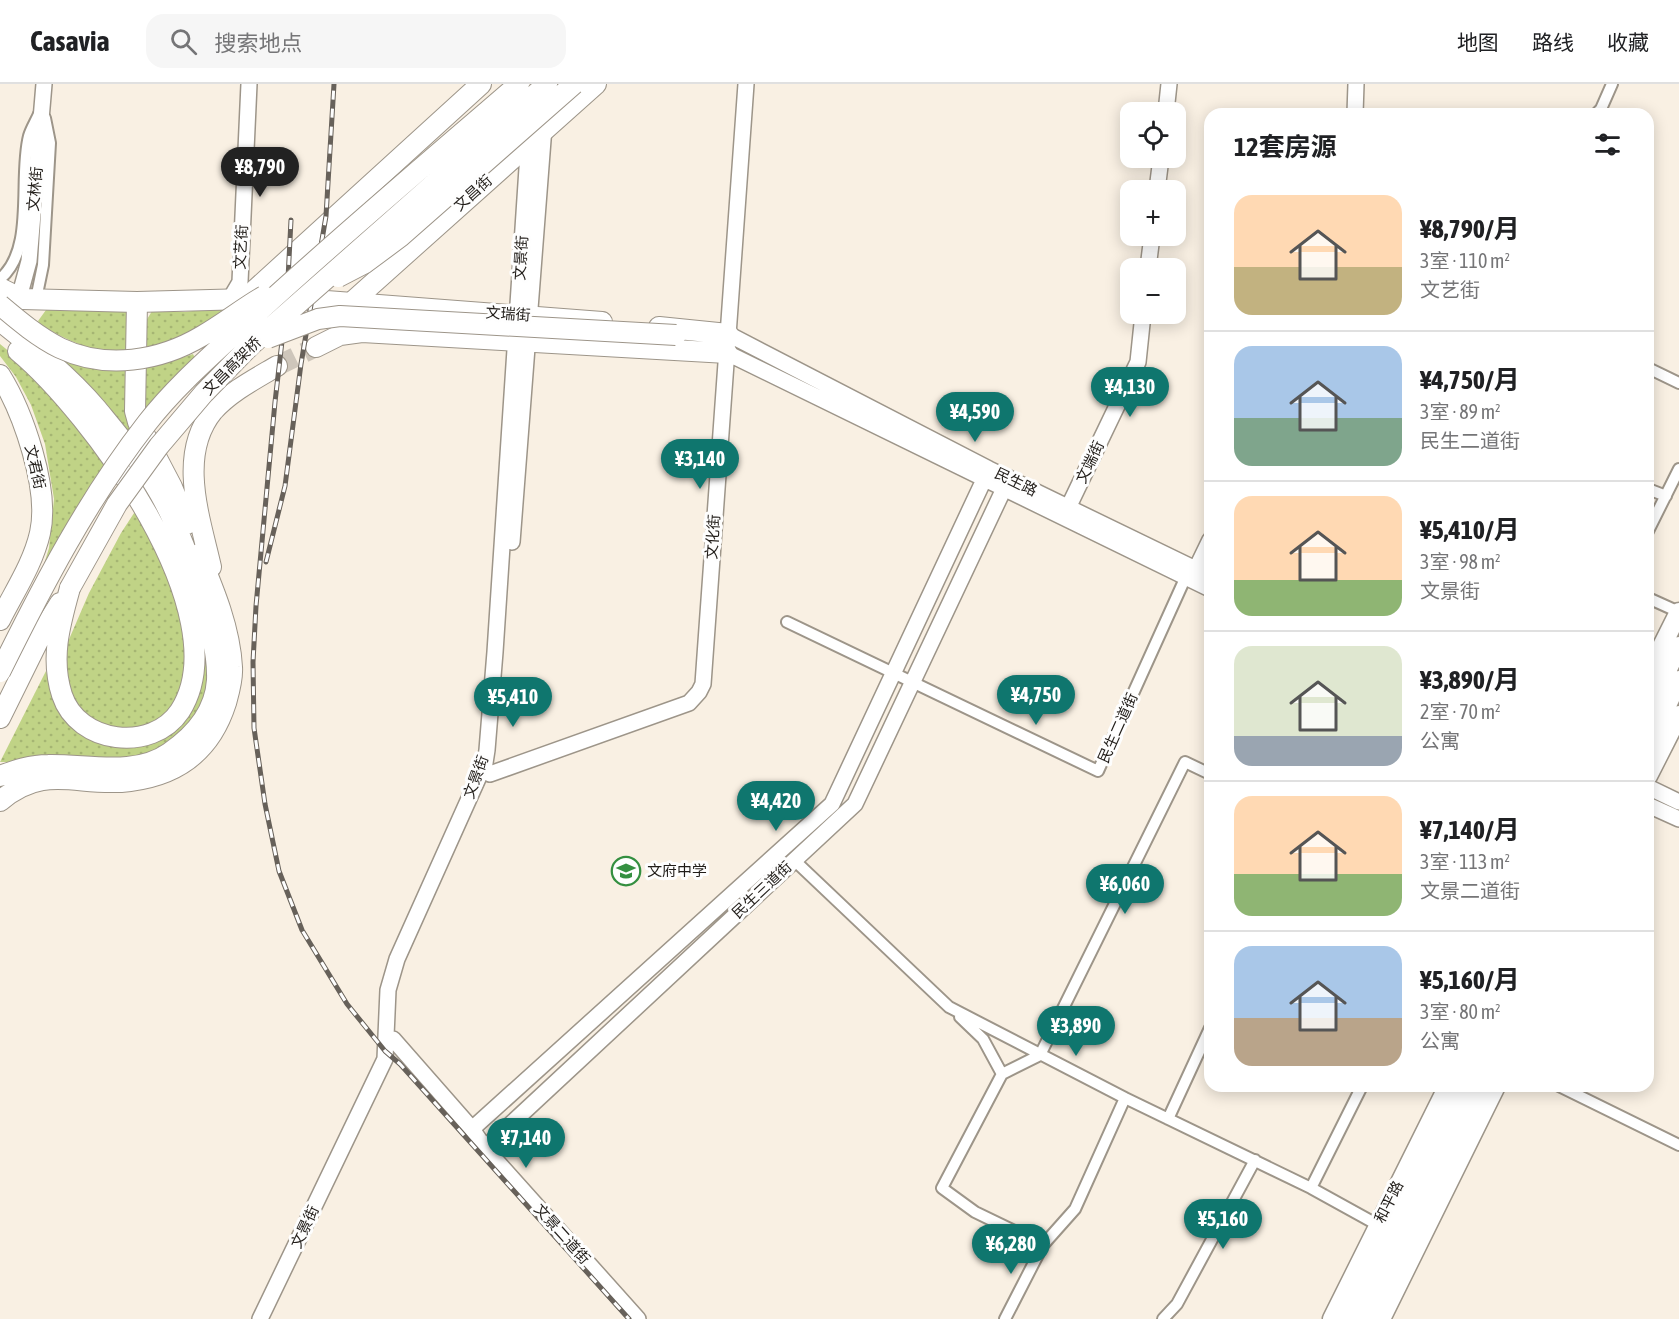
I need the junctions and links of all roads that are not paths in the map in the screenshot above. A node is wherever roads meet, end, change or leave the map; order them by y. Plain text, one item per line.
1 (44, 84) edge
2 (249, 84) edge
3 (481, 84) edge
4 (497, 84) edge
5 (519, 84) edge
6 (532, 84) edge
7 (547, 84) edge
8 (574, 84) edge
9 (596, 84) edge
10 (746, 84) edge
11 (1169, 84) edge
12 (1356, 84) edge
13 (1612, 84) edge
14 (1167, 102) edge
15 (42, 106) junction
16 (1355, 108) edge
17 (1601, 108) edge
18 (544, 131) junction
19 (528, 144) junction
20 (413, 176) junction
21 (295, 278) junction
22 (0, 279) edge
23 (317, 287) junction
24 (0, 288) edge
25 (28, 297) junction
26 (237, 299) junction
27 (137, 302) junction
28 (351, 303) junction
29 (0, 305) edge
30 (523, 315) junction
31 (0, 321) edge
32 (1142, 324) edge
33 (0, 335) edge
34 (521, 342) junction
35 (727, 343) junction
36 (251, 345) junction
37 (316, 347) tunnel mouth
38 (277, 366) tunnel mouth
39 (1654, 371) edge
40 (0, 375) edge
41 (1679, 383) edge
42 (1679, 469) edge
43 (987, 474) junction
44 (1007, 484) junction
45 (1654, 491) edge
46 (1666, 496) junction
47 (1068, 508) junction
48 (1654, 519) edge
49 (1204, 554) edge
50 (1196, 572) edge
51 (70, 588) junction
52 (217, 599) junction
53 (1654, 601) edge
54 (1679, 612) edge
55 (0, 620) edge
56 (787, 622) dead end
57 (1679, 646) edge
58 (1654, 662) edge
59 (0, 672) edge
60 (894, 673) junction
61 (1679, 680) edge
62 (911, 682) junction
63 (1654, 698) edge
64 (1679, 715) edge
65 (0, 718) edge
66 (1654, 732) edge
67 (1654, 765) edge
68 (1204, 771) edge
69 (490, 774) junction
70 (0, 776) edge
71 (33, 780) junction
72 (1654, 790) edge
73 (0, 792) edge
74 (0, 801) edge
75 (1679, 802) edge
76 (1654, 808) edge
77 (1679, 819) edge
78 (794, 860) junction
79 (948, 1007) junction
80 (393, 1039) junction
81 (1204, 1041) edge
82 (1040, 1055) junction
83 (1002, 1074) junction
84 (1359, 1092) edge
85 (1445, 1092) edge
86 (1477, 1092) edge
87 (1477, 1092) edge
88 (1477, 1092) edge
89 (1570, 1092) edge
90 (1125, 1098) junction
91 (1168, 1119) junction
92 (472, 1129) junction
93 (1679, 1145) edge
94 (485, 1148) junction
95 (1255, 1160) junction
96 (1311, 1188) junction
97 (1378, 1224) junction
98 (1043, 1245) junction
99 (260, 1319) edge
100 (272, 1319) edge
101 (638, 1319) edge
102 (1005, 1319) edge
103 (1163, 1319) edge
104 (1332, 1319) edge
105 (1349, 1319) edge
106 (1366, 1319) edge
107 (1381, 1319) edge

1 - 15 street, 文林街
2 - 26 street, 文艺街
3 - 26 highway
4 - 20 highway, bridge
5 - 20 highway, 文昌高架桥, bridge
6 - 19 street, 文景街
7 - 18 street, 文景街
7 - 23 highway, 文昌高架桥, bridge
8 - 23 highway, bridge
9 - 18 highway, 文昌街
10 - 35 street, 文化街
11 - 14 street
12 - 16 street
13 - 17 street
15 - 22 street
15 - 25 street, 文林街
18 - 19 highway, 文昌街
18 - 30 street, 文景街
19 - 28 highway, 文昌街
19 - 30 street, 文景街
20 - 21 highway, 文昌高架桥, bridge
21 - 29 highway, bridge
21 - 59 highway, 文昌高架桥, bridge
23 - 36 highway, 文昌高架桥, bridge
24 - 25 highway
25 - 27 highway
26 - 27 highway
26 - 28 highway, 文瑞街
27 - 52 highway
28 - 30 highway, 文瑞街
30 - 34 street, 文景街
30 - 35 highway, 文瑞街
31 - 70 highway
32 - 47 street, 文端街
33 - 51 highway
34 - 35 highway, 文瑞街
34 - 37 highway, 文瑞街
34 - 69 street, 文景街
34 - 99 street, 文景街
35 - 36 highway, bridge
35 - 43 street, 民生路
35 - 69 street, 文化街
36 - 51 highway, 文昌高架桥, bridge
38 - 52 highway
39 - 41 street
40 - 55 highway, 文君街
42 - 46 street
43 - 44 street, 民生路
43 - 60 street, 民生三道街
44 - 47 street, 民生路
44 - 50 street, 民生路
44 - 62 street, 民生三道街
45 - 46 street
46 - 48 street
47 - 50 street, 民生路
49 - 50 street, 民生二道街
50 - 62 street, 民生二道街
51 - 65 highway, 文昌高架桥
52 - 71 highway
53 - 54 street
54 - 58 main road
56 - 60 street, 民生二道街
57 - 63 main road
60 - 62 street, 民生二道街
60 - 92 street, 民生三道街
61 - 66 main road
62 - 78 street, 民生三道街
64 - 67 main road
68 - 82 street
69 - 80 street, 文景街
71 - 73 highway
71 - 74 highway
72 - 75 street
76 - 77 street
78 - 79 street
78 - 94 street, 民生三道街
79 - 82 street
79 - 83 street
80 - 92 street, 文景二道街
80 - 100 street, 文景街
81 - 91 street
82 - 83 street
82 - 90 street
83 - 98 street
84 - 96 street
85 - 97 main road, 和平路
86 - 105 main road, 和平路
87 - 106 main road, 和平路
88 - 107 main road
89 - 93 street
90 - 91 street
90 - 98 street
91 - 95 street
92 - 94 street, 文景二道街
94 - 101 street, 文景二道街
95 - 96 street
95 - 103 street
96 - 97 street
97 - 104 main road, 和平路
98 - 102 street

